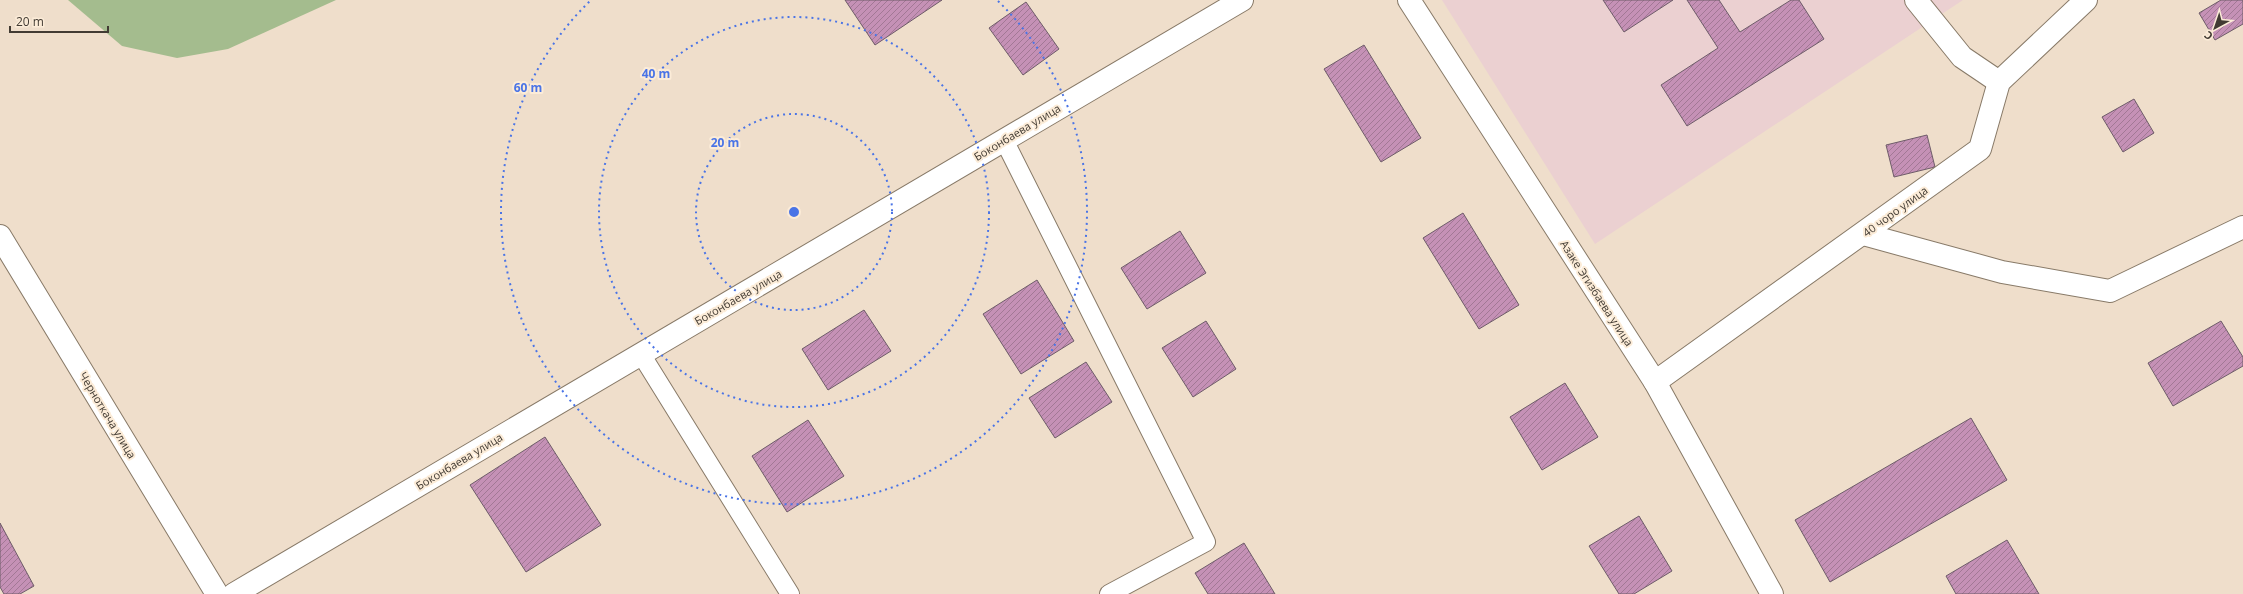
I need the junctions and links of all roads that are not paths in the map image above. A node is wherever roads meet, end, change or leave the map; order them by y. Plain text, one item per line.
1 (1242, 0) edge
2 (1409, 0) edge
3 (1916, 0) edge
4 (2086, 0) edge
5 (2000, 82) junction
6 (1004, 140) junction
7 (2243, 228) edge
8 (1863, 234) junction
9 (0, 236) edge
10 (641, 354) junction
11 (1655, 382) junction
12 (217, 594) edge
13 (234, 594) edge
14 (790, 594) edge
15 (1109, 594) edge
16 (1772, 594) edge

1 - 6 street, Боконбаева улица
2 - 11 street, Азаке Эгизбаева улица
3 - 5 street
4 - 5 street, 40 чоро улица
5 - 8 street, 40 чоро улица
6 - 10 street, Боконбаева улица
6 - 15 lane
7 - 8 street
8 - 11 street, 40 чоро улица
9 - 12 street, Черноткача улица
10 - 13 street, Боконбаева улица
10 - 14 lane
11 - 16 street, Азаке Эгизбаева улица

